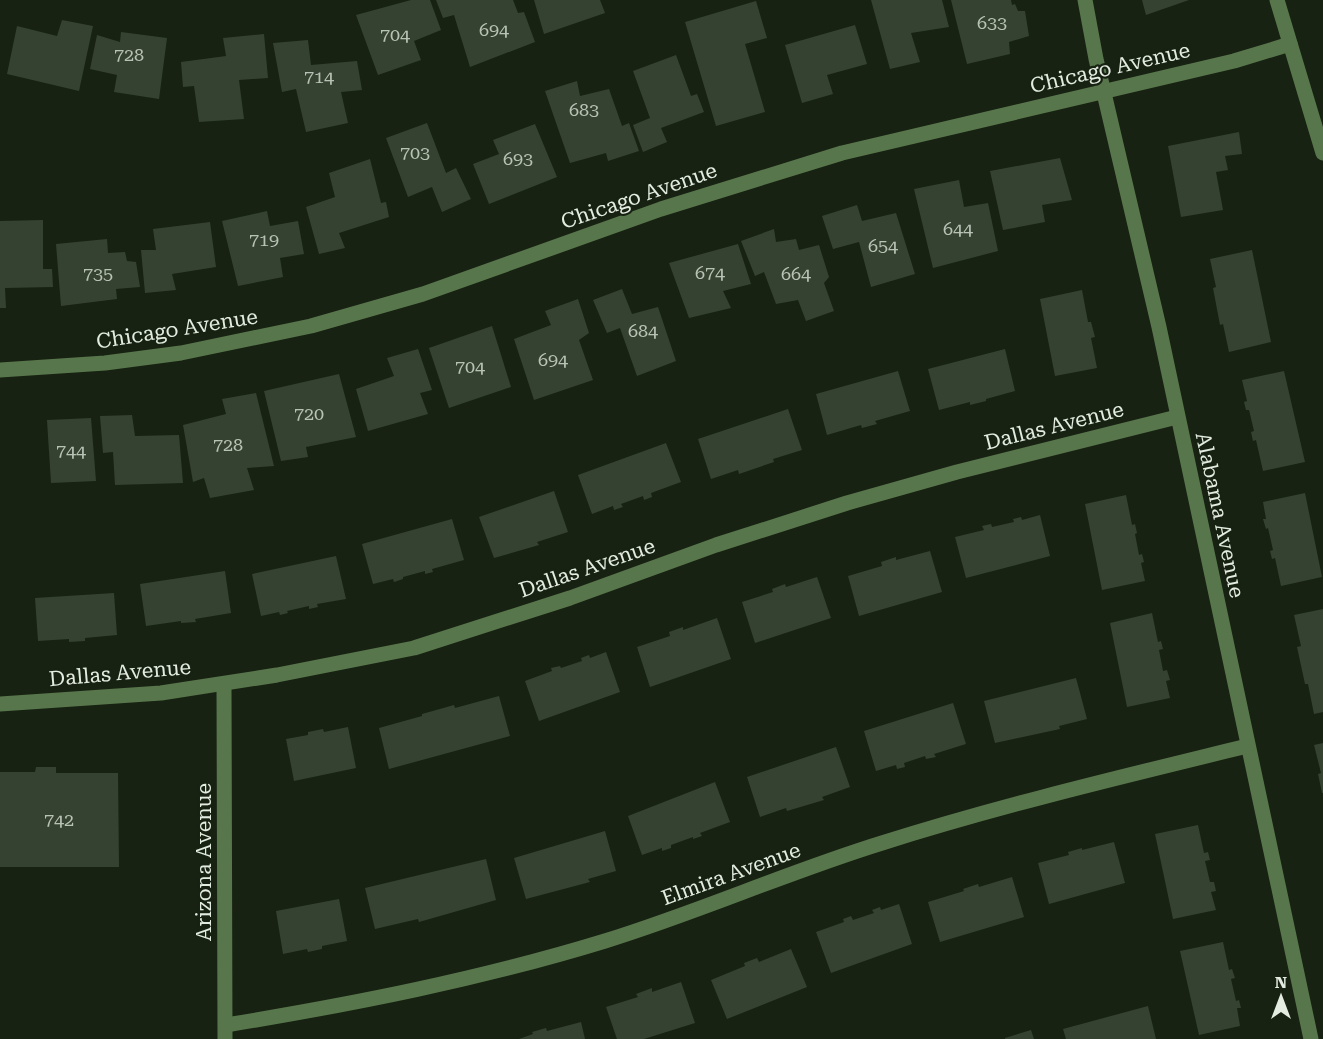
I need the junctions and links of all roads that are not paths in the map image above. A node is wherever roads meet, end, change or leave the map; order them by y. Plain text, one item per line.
1 (1085, 0) edge
2 (1276, 0) edge
3 (1290, 44) junction
4 (1104, 91) junction
5 (1323, 153) edge
6 (0, 370) edge
7 (1177, 417) junction
8 (224, 684) junction
9 (0, 704) edge
10 (1247, 746) junction
11 (225, 1032) edge
12 (1311, 1039) edge

1 - 4 street, Alabama Avenue
2 - 3 street
3 - 4 street, Chicago Avenue
3 - 5 street
4 - 6 street, Chicago Avenue
4 - 7 street, Alabama Avenue
7 - 8 street, Dallas Avenue
7 - 10 street, Alabama Avenue
8 - 9 street, Dallas Avenue
8 - 11 street, Arizona Avenue
10 - 11 street, Elmira Avenue
10 - 12 street, Alabama Avenue

